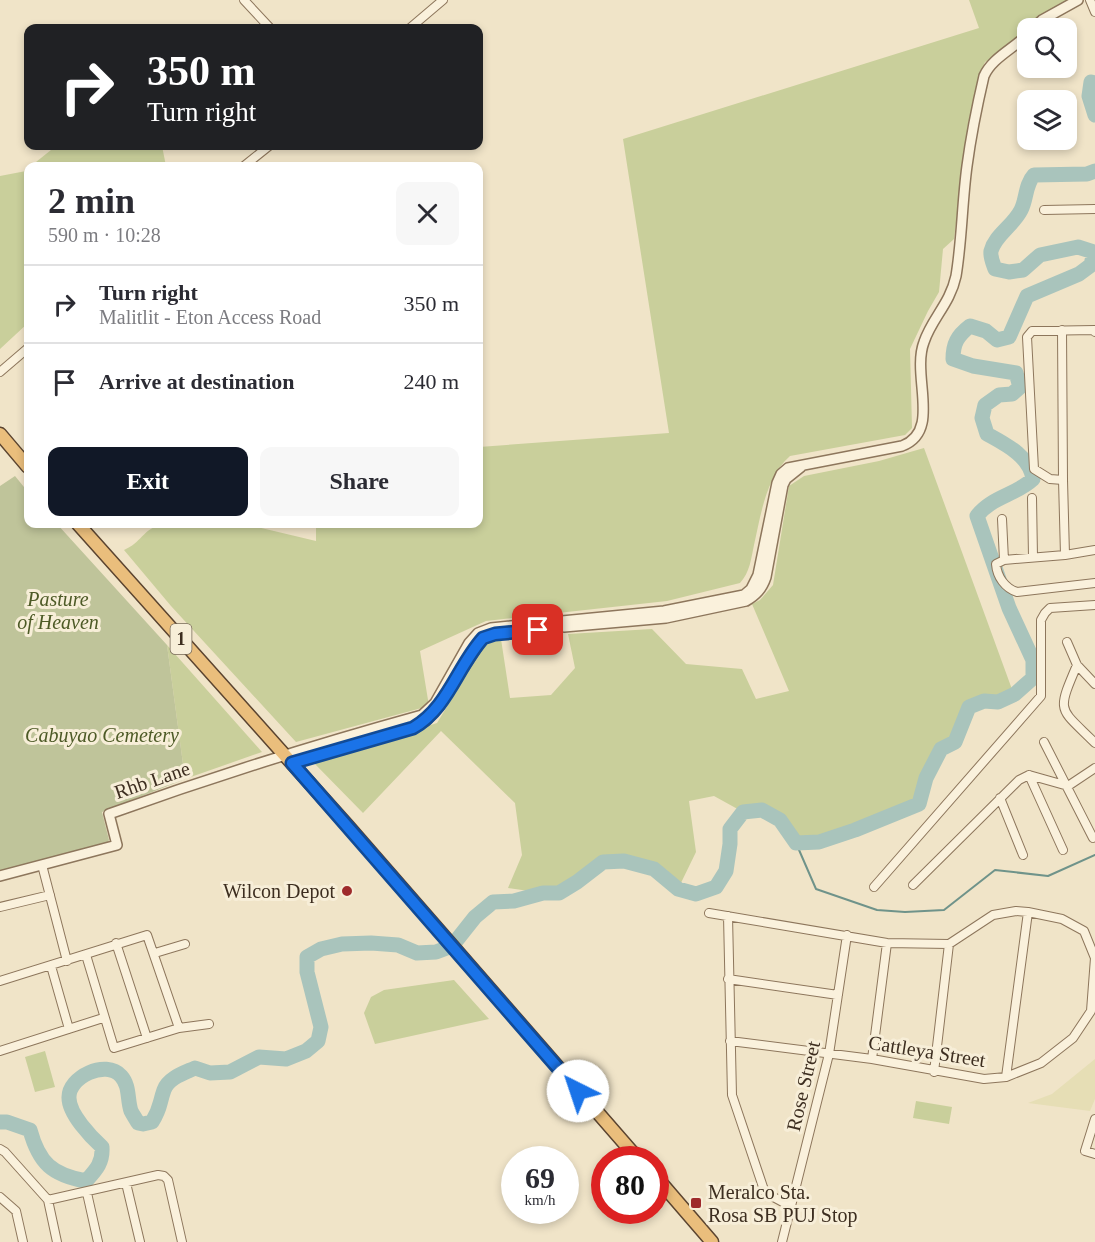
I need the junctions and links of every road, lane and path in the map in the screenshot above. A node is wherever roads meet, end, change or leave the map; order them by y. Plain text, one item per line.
1 (244, 0) edge
2 (443, 0) edge
3 (1078, 0) edge
4 (1090, 0) edge
5 (1095, 12) edge
6 (1046, 18) edge
7 (266, 24) edge
8 (415, 24) edge
9 (1017, 44) edge
10 (264, 150) edge
11 (249, 162) edge
12 (1095, 209) edge
13 (1044, 210) dead end
14 (1062, 330) junction
15 (1095, 332) edge
16 (24, 351) edge
17 (0, 372) edge
18 (0, 434) edge
19 (24, 462) edge
20 (801, 467) junction
21 (1063, 480) junction
22 (1032, 498) dead end
23 (1002, 519) dead end
24 (82, 528) edge
25 (1095, 550) edge
26 (1065, 555) junction
27 (1033, 557) junction
28 (1004, 560) junction
29 (1095, 583) edge
30 (1095, 605) edge
31 (1067, 642) dead end
32 (1077, 665) junction
33 (1095, 684) edge
34 (350, 736) junction
35 (1044, 742) dead end
36 (1095, 743) edge
37 (355, 745) junction
38 (288, 759) junction
39 (1095, 768) edge
40 (1029, 775) junction
41 (1068, 786) junction
42 (1000, 798) junction
43 (1093, 838) dead end
44 (1063, 850) dead end
45 (1023, 855) dead end
46 (42, 865) junction
47 (0, 876) edge
48 (913, 885) dead end
49 (874, 887) dead end
50 (50, 895) junction
51 (0, 907) edge
52 (1028, 912) junction
53 (709, 913) dead end
54 (728, 916) junction
55 (847, 935) junction
56 (887, 942) junction
57 (116, 944) junction
58 (185, 944) dead end
59 (949, 944) junction
60 (155, 953) junction
61 (86, 956) junction
62 (67, 961) junction
63 (51, 966) junction
64 (728, 979) junction
65 (0, 981) edge
66 (838, 995) junction
67 (103, 1018) junction
68 (209, 1024) dead end
69 (179, 1028) junction
70 (69, 1029) junction
71 (147, 1038) junction
72 (730, 1041) junction
73 (0, 1051) edge
74 (828, 1054) junction
75 (872, 1059) junction
76 (934, 1071) junction
77 (1006, 1077) junction
78 (1095, 1119) edge
79 (627, 1146) edge
80 (0, 1149) edge
81 (1095, 1154) edge
82 (126, 1183) junction
83 (87, 1193) junction
84 (669, 1193) edge
85 (0, 1197) edge
86 (48, 1200) junction
87 (792, 1207) junction
88 (22, 1242) edge
89 (57, 1242) edge
90 (98, 1242) edge
91 (140, 1242) edge
92 (182, 1242) edge
93 (712, 1242) edge
94 (782, 1242) edge

1 - 7 street
2 - 8 street
3 - 6 street
4 - 5 street
9 - 20 street
10 - 11 street
12 - 13 street
14 - 15 street
14 - 21 street
14 - 21 street
16 - 17 street
18 - 19 highway
20 - 34 street
20 - 37 street
21 - 26 street
22 - 27 street
23 - 28 street
24 - 38 highway, 1
25 - 26 street
26 - 27 street
27 - 28 street
28 - 29 street
30 - 49 street
31 - 32 street
32 - 33 street
32 - 36 street
34 - 37 street
34 - 38 street
35 - 41 street
37 - 38 street
38 - 46 street, Rhb Lane
38 - 79 highway, 1
39 - 41 street
40 - 41 street
40 - 42 street
40 - 44 street
41 - 43 street
42 - 45 street
42 - 48 street
46 - 47 street, Rhb Lane
46 - 50 street
50 - 51 street
50 - 62 street
52 - 59 street, Cattleya Street
52 - 77 street
52 - 77 street, Cattleya Street
53 - 54 street
54 - 55 street
54 - 64 street
55 - 56 street
55 - 66 street, Rose Street
56 - 59 street
56 - 75 street
57 - 60 street
57 - 61 street
57 - 71 street
58 - 60 street
59 - 76 street
60 - 69 street
61 - 62 street
61 - 67 street
62 - 63 street
63 - 65 street
63 - 70 street
64 - 66 street
64 - 72 street
66 - 74 street, Rose Street
67 - 70 street
67 - 71 street
68 - 69 street
69 - 71 street
70 - 73 street
72 - 74 street, Cattleya Street
72 - 87 street
74 - 75 street, Cattleya Street
74 - 87 street, Rose Street
75 - 76 street, Cattleya Street
76 - 77 street, Cattleya Street
78 - 81 street
80 - 86 street
82 - 83 street
82 - 91 street
82 - 92 street
83 - 86 street
83 - 90 street
84 - 93 highway
85 - 88 street
86 - 89 street
87 - 94 street, Rose Street

